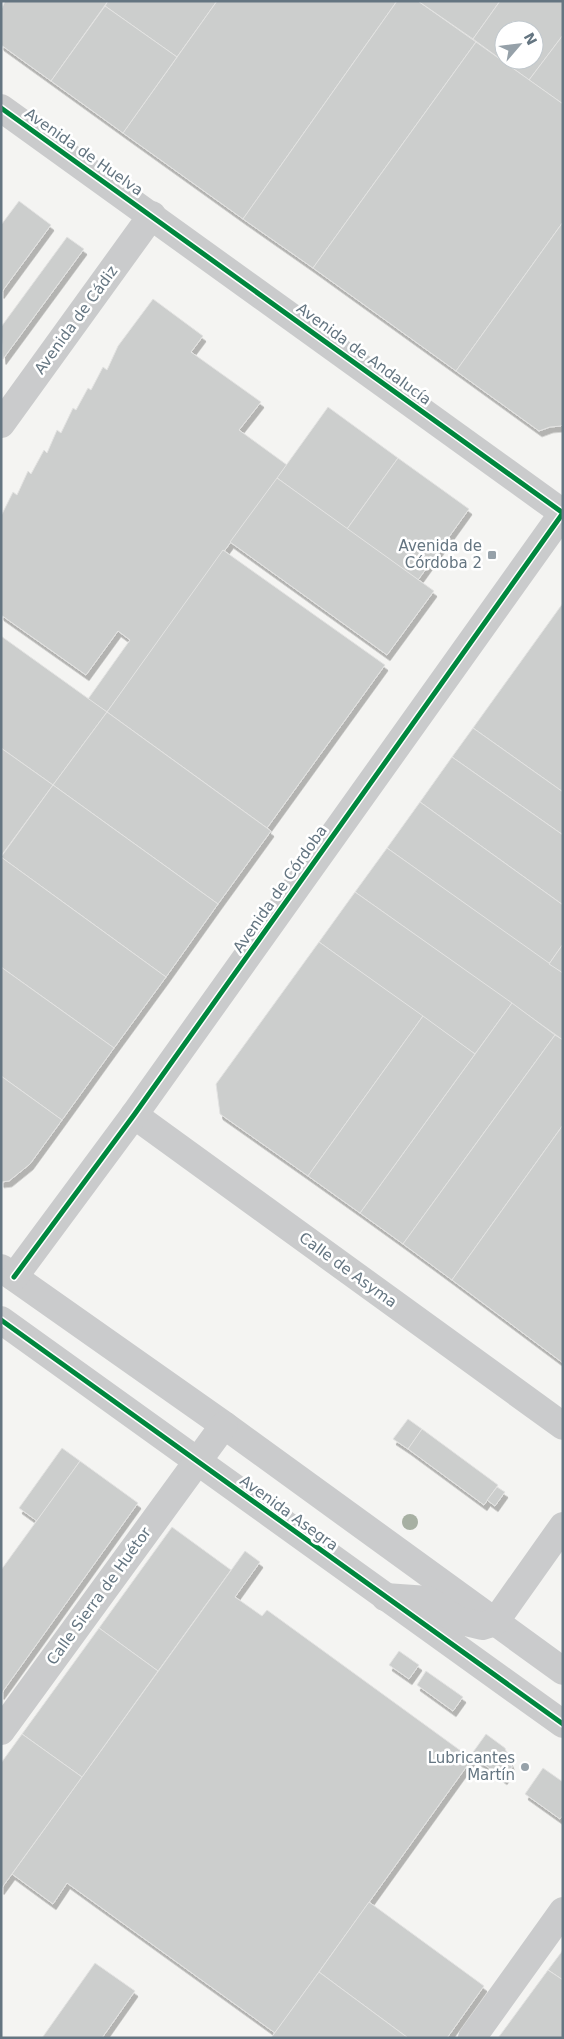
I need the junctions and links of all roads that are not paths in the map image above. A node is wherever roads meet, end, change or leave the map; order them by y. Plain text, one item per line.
1 (1, 108) edge
2 (152, 216) junction
3 (1, 424) edge
4 (563, 513) edge
5 (134, 1115) junction
6 (7, 1272) edge
7 (11, 1327) edge
8 (224, 1425) junction
9 (563, 1426) edge
10 (198, 1462) junction
11 (563, 1526) edge
12 (384, 1596) junction
13 (495, 1622) junction
14 (563, 1671) edge
15 (563, 1724) edge
16 (1, 1730) edge
17 (563, 1911) edge
18 (472, 2038) edge

1 - 2 street, Avenida de Huelva
2 - 3 street, Avenida de Cádiz
2 - 4 street, Avenida de Andalucía
4 - 5 street, Avenida de Córdoba
5 - 6 street, Avenida de Córdoba
5 - 9 street, Calle de Asyma
6 - 7 street
6 - 8 street
7 - 10 street, Avenida Asegra
8 - 10 street
8 - 13 street
10 - 12 street, Avenida Asegra
10 - 16 street, Calle Sierra de Huétor
11 - 13 street
12 - 13 street
12 - 15 street, Avenida Asegra
13 - 14 street
17 - 18 street

